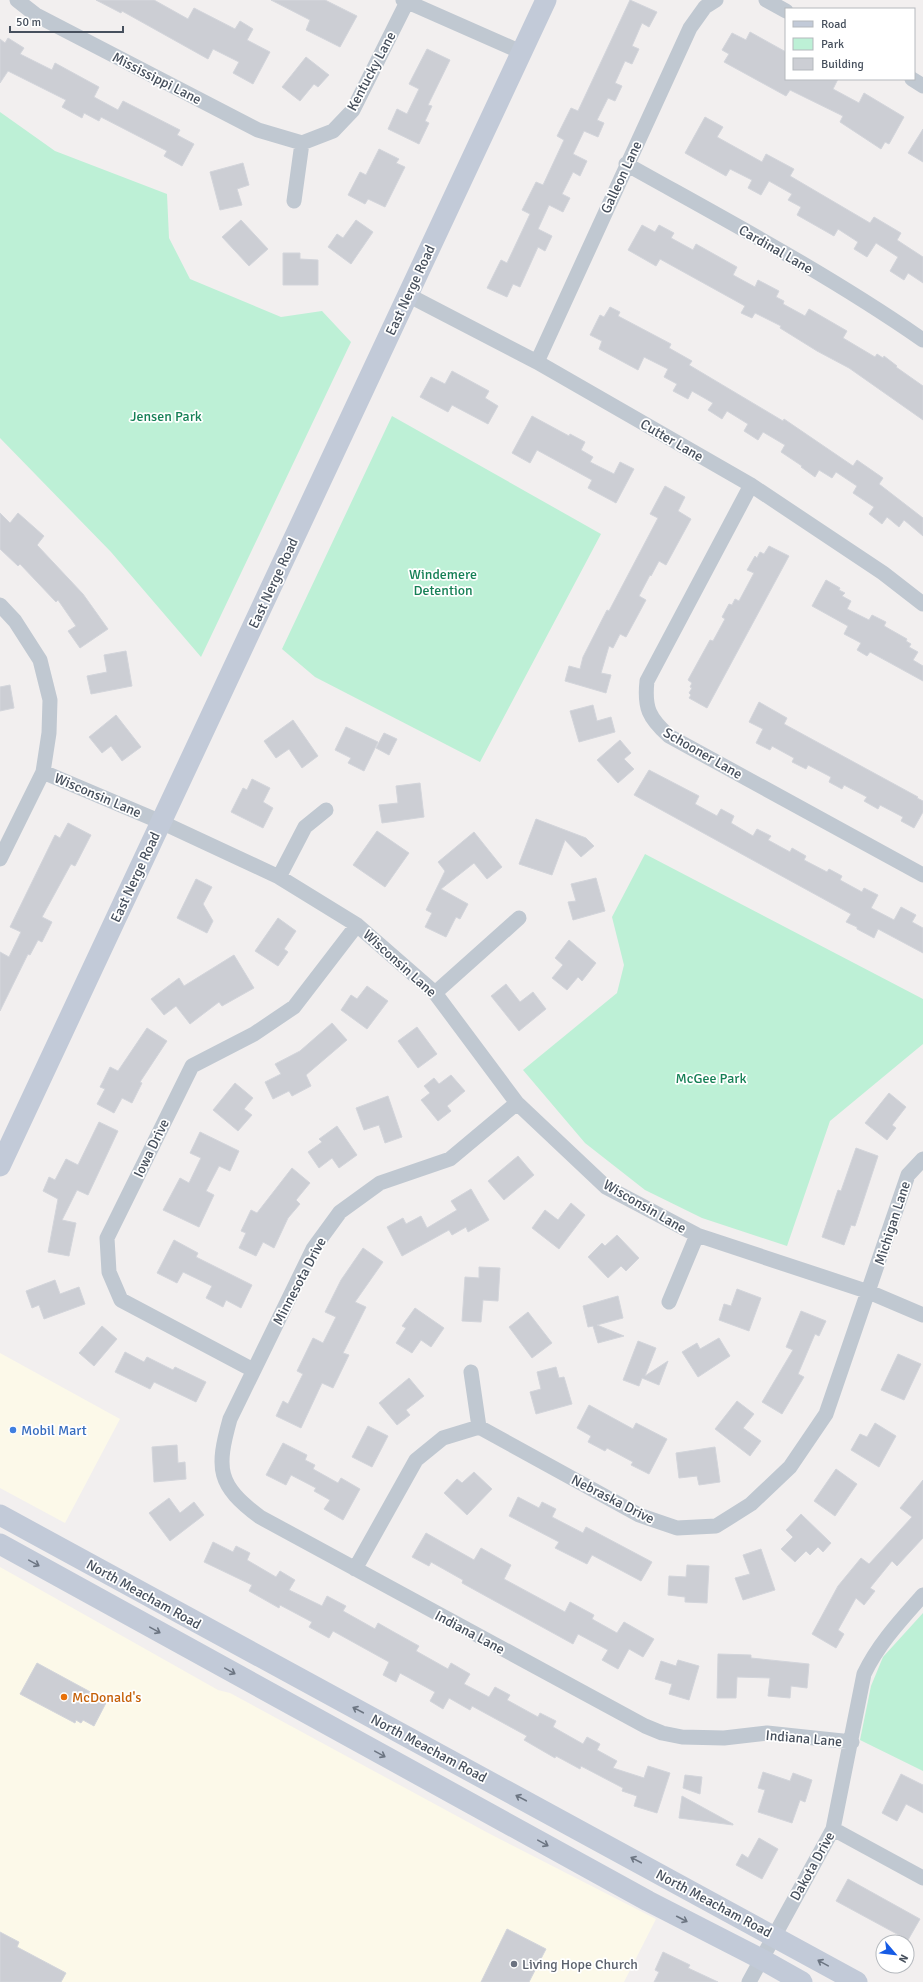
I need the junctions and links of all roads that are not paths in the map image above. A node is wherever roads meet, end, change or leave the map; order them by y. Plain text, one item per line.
1 (17, 0) edge
2 (546, 0) edge
3 (716, 0) edge
4 (766, 0) edge
5 (406, 1) edge
6 (785, 10) edge
7 (521, 52) junction
8 (914, 80) edge
9 (923, 86) edge
10 (302, 143) junction
11 (626, 164) junction
12 (294, 201) dead end
13 (408, 295) junction
14 (923, 340) edge
15 (536, 362) junction
16 (751, 485) junction
17 (923, 604) edge
18 (0, 605) edge
19 (43, 772) junction
20 (326, 810) dead end
21 (161, 822) junction
22 (0, 859) edge
23 (923, 875) edge
24 (279, 877) junction
25 (519, 918) dead end
26 (357, 925) junction
27 (435, 993) junction
28 (517, 1103) junction
29 (923, 1159) edge
30 (0, 1166) edge
31 (697, 1235) junction
32 (869, 1292) junction
33 (669, 1302) dead end
34 (923, 1315) edge
35 (253, 1370) junction
36 (471, 1372) dead end
37 (479, 1427) junction
38 (0, 1515) edge
39 (0, 1544) edge
40 (354, 1569) junction
41 (923, 1595) edge
42 (852, 1742) junction
43 (833, 1829) junction
44 (923, 1878) edge
45 (774, 1935) junction
46 (761, 1959) junction
47 (748, 1982) edge
48 (802, 1982) edge
49 (857, 1982) edge

1 - 10 street, Mississippi Lane
2 - 7 main road, East Nerge Road
3 - 11 street, Galleon Lane
4 - 6 street
5 - 7 street
5 - 10 street, Kentucky Lane
7 - 13 main road, East Nerge Road
8 - 9 street
10 - 12 street
11 - 14 street, Cardinal Lane
11 - 15 street, Galleon Lane
13 - 15 street, Cutter Lane
13 - 21 main road, East Nerge Road
15 - 16 street, Cutter Lane
16 - 17 street, Cutter Lane
16 - 23 street, Schooner Lane
18 - 19 street, Wisconsin Lane
19 - 21 street, Wisconsin Lane
19 - 22 street
20 - 24 street
21 - 24 street, Wisconsin Lane
21 - 30 main road, East Nerge Road
24 - 26 street, Wisconsin Lane
25 - 27 street
26 - 27 street, Wisconsin Lane
26 - 35 street, Iowa Drive
27 - 28 street, Wisconsin Lane
28 - 31 street, Wisconsin Lane
28 - 35 street, Minnesota Drive
29 - 32 street, Michigan Lane
31 - 32 street, Wisconsin Lane
31 - 33 street
32 - 34 street
32 - 37 street, Nebraska Drive
35 - 40 street, Indiana Lane
36 - 37 street
37 - 40 street
45 -> 38 main road, North Meacham Road
39 -> 46 main road, North Meacham Road
40 - 42 street, Indiana Lane
41 - 42 street, Dakota Drive
42 - 43 street, Dakota Drive
43 - 44 street
43 - 45 street, Dakota Drive
45 - 46 street, Dakota Drive
49 -> 45 main road, North Meacham Road
46 - 47 street, Dakota Drive
46 - 48 main road, North Meacham Road

